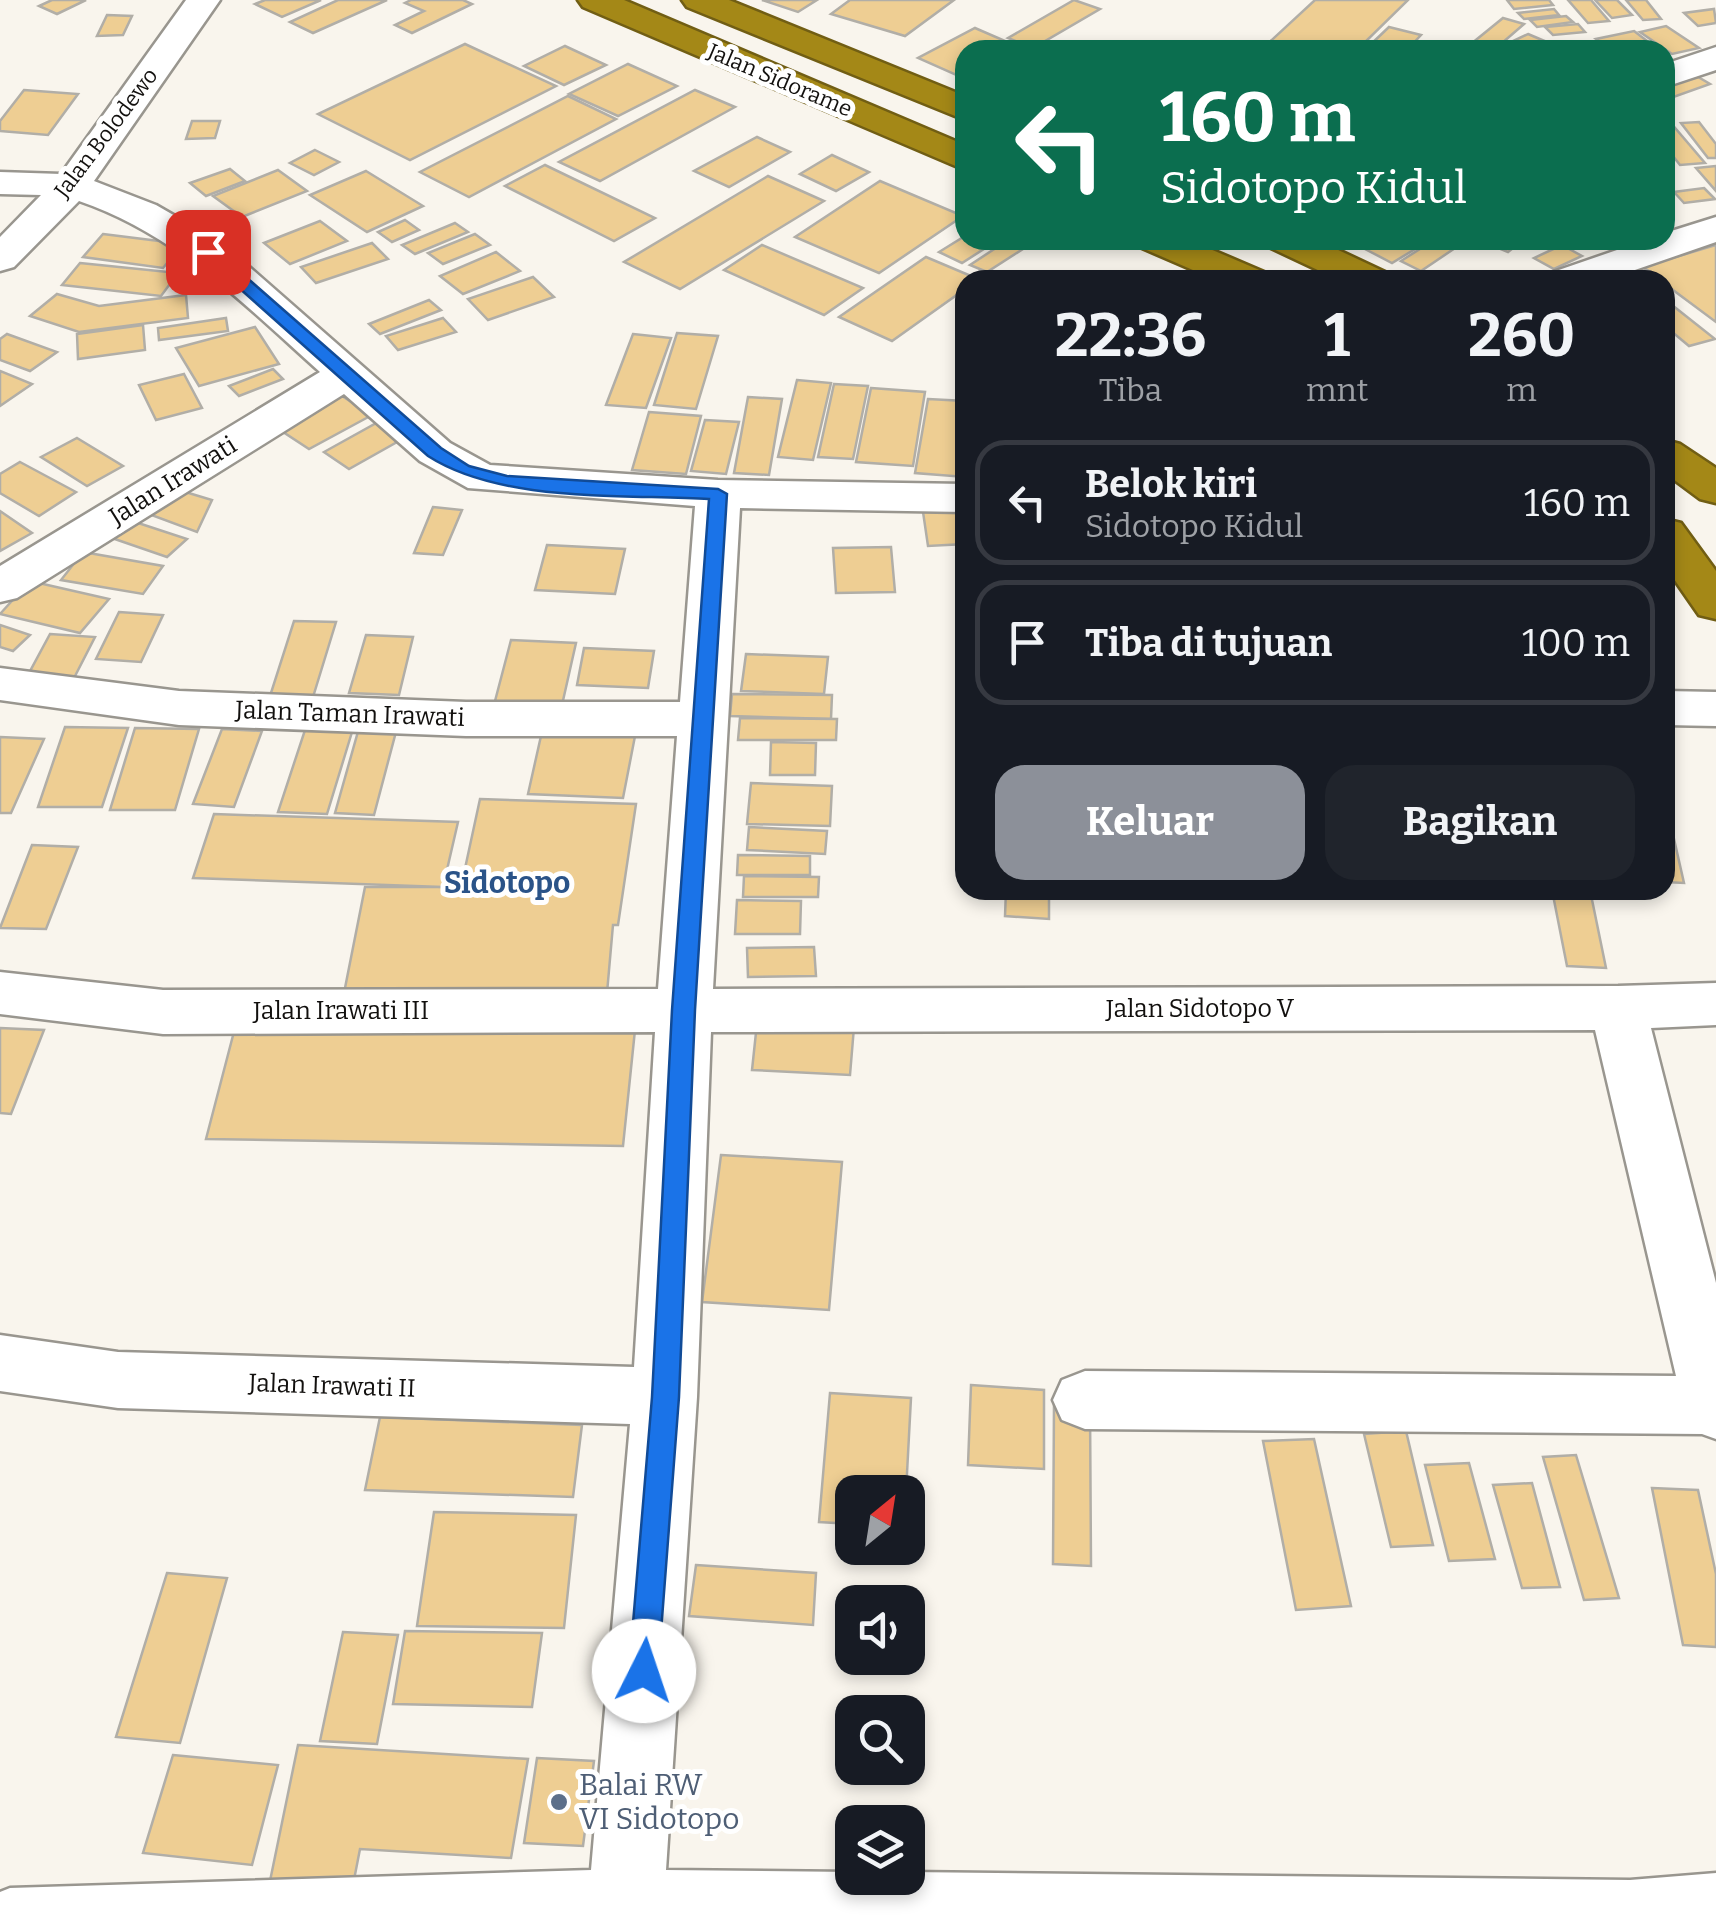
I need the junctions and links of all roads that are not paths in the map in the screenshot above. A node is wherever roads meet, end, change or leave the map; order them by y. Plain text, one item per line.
1 (203, 0) edge
2 (595, 0) edge
3 (699, 0) edge
4 (1716, 58) edge
5 (1675, 72) edge
6 (955, 105) edge
7 (955, 156) edge
8 (0, 182) edge
9 (71, 187) junction
10 (1716, 230) edge
11 (1675, 239) edge
12 (1179, 250) edge
13 (1277, 250) edge
14 (1306, 250) edge
15 (1645, 250) edge
16 (0, 259) edge
17 (1226, 270) edge
18 (1254, 270) edge
19 (1349, 270) edge
20 (1593, 270) edge
21 (346, 374) junction
22 (1675, 459) edge
23 (1716, 489) edge
24 (718, 494) junction
25 (955, 498) edge
26 (1675, 547) edge
27 (0, 588) edge
28 (1716, 604) edge
29 (0, 684) edge
30 (1675, 708) edge
31 (1716, 709) edge
32 (701, 719) junction
33 (0, 993) edge
34 (1716, 1004) edge
35 (1618, 1008) junction
36 (684, 1010) junction
37 (0, 1363) edge
38 (665, 1397) junction
39 (1085, 1400) dead end
40 (1715, 1407) edge
41 (1716, 1911) edge
42 (625, 1916) edge
43 (1631, 1922) edge
44 (10, 1926) edge

1 - 9 street, Jalan Bolodewo
2 - 7 highway, Jalan Sidorame
3 - 6 highway, Jalan Sidorame
4 - 5 street
8 - 9 street
9 - 16 street, Jalan Bolodewo
9 - 21 street
10 - 11 street
12 - 17 highway
13 - 18 highway
14 - 19 highway
15 - 20 street
21 - 24 street
21 - 27 street, Jalan Irawati
22 - 23 highway
24 - 25 street
24 - 32 street
26 - 28 highway
29 - 32 street, Jalan Taman Irawati
30 - 31 street
32 - 36 street
33 - 36 street, Jalan Irawati III
34 - 35 street, Jalan Sidotopo V
35 - 36 street, Jalan Sidotopo V
35 - 40 street
36 - 38 street
37 - 38 street, Jalan Irawati II
38 - 42 street
39 - 40 street
41 - 43 street
42 - 43 street
42 - 44 street

